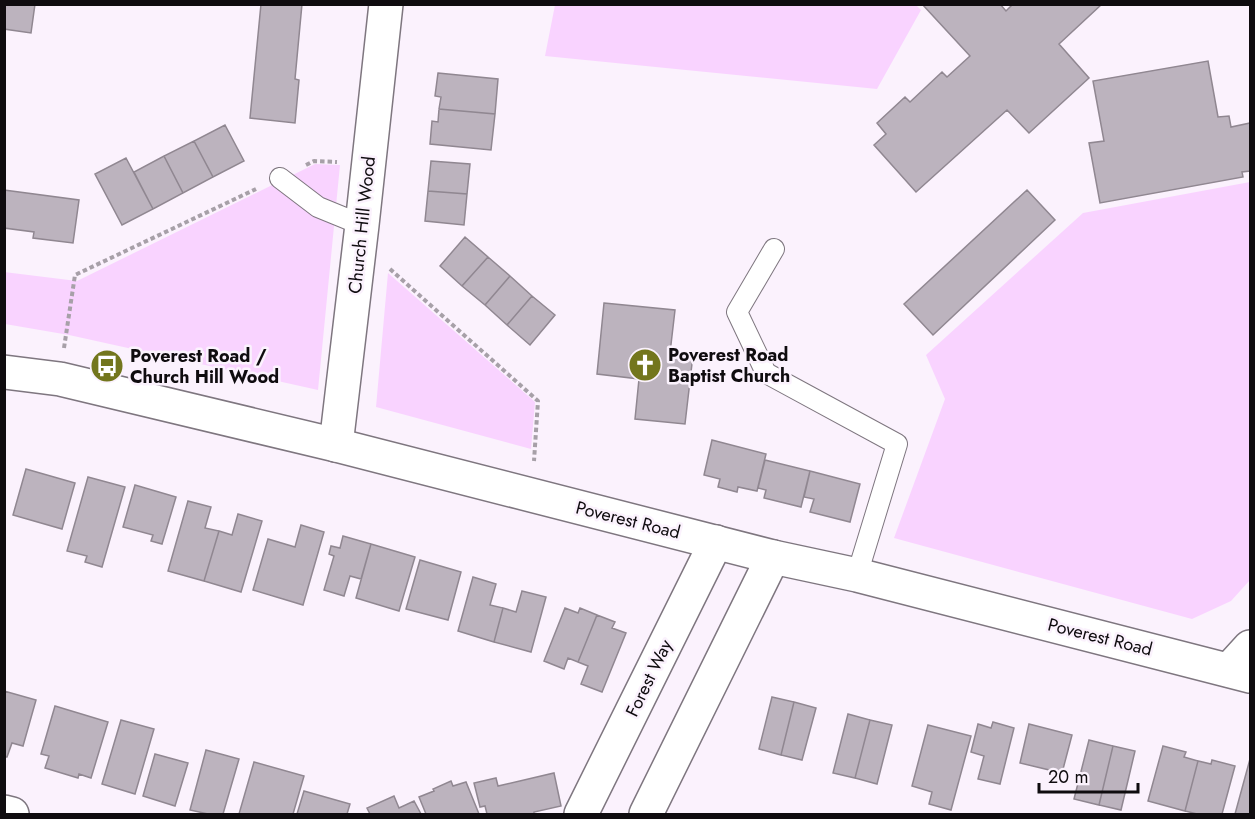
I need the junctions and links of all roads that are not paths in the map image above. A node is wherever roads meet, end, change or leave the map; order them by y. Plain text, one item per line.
1 (386, 4) edge
2 (280, 178) road end
3 (361, 234) junction
4 (774, 249) dead end
5 (4, 372) edge
6 (336, 445) junction
7 (716, 542) junction
8 (773, 557) junction
9 (857, 575) junction
10 (1243, 664) edge
11 (4, 812) edge
12 (12, 814) edge
13 (581, 814) edge
14 (646, 814) edge

1 - 3 street, Church Hill Wood
2 - 3 lane
3 - 6 street, Church Hill Wood
4 - 9 lane
5 - 6 street, Poverest Road
6 - 7 street, Poverest Road
7 - 8 street, Poverest Road
7 - 13 street, Forest Way
8 - 9 street, Poverest Road
8 - 14 street
9 - 10 street, Poverest Road
11 - 12 street

